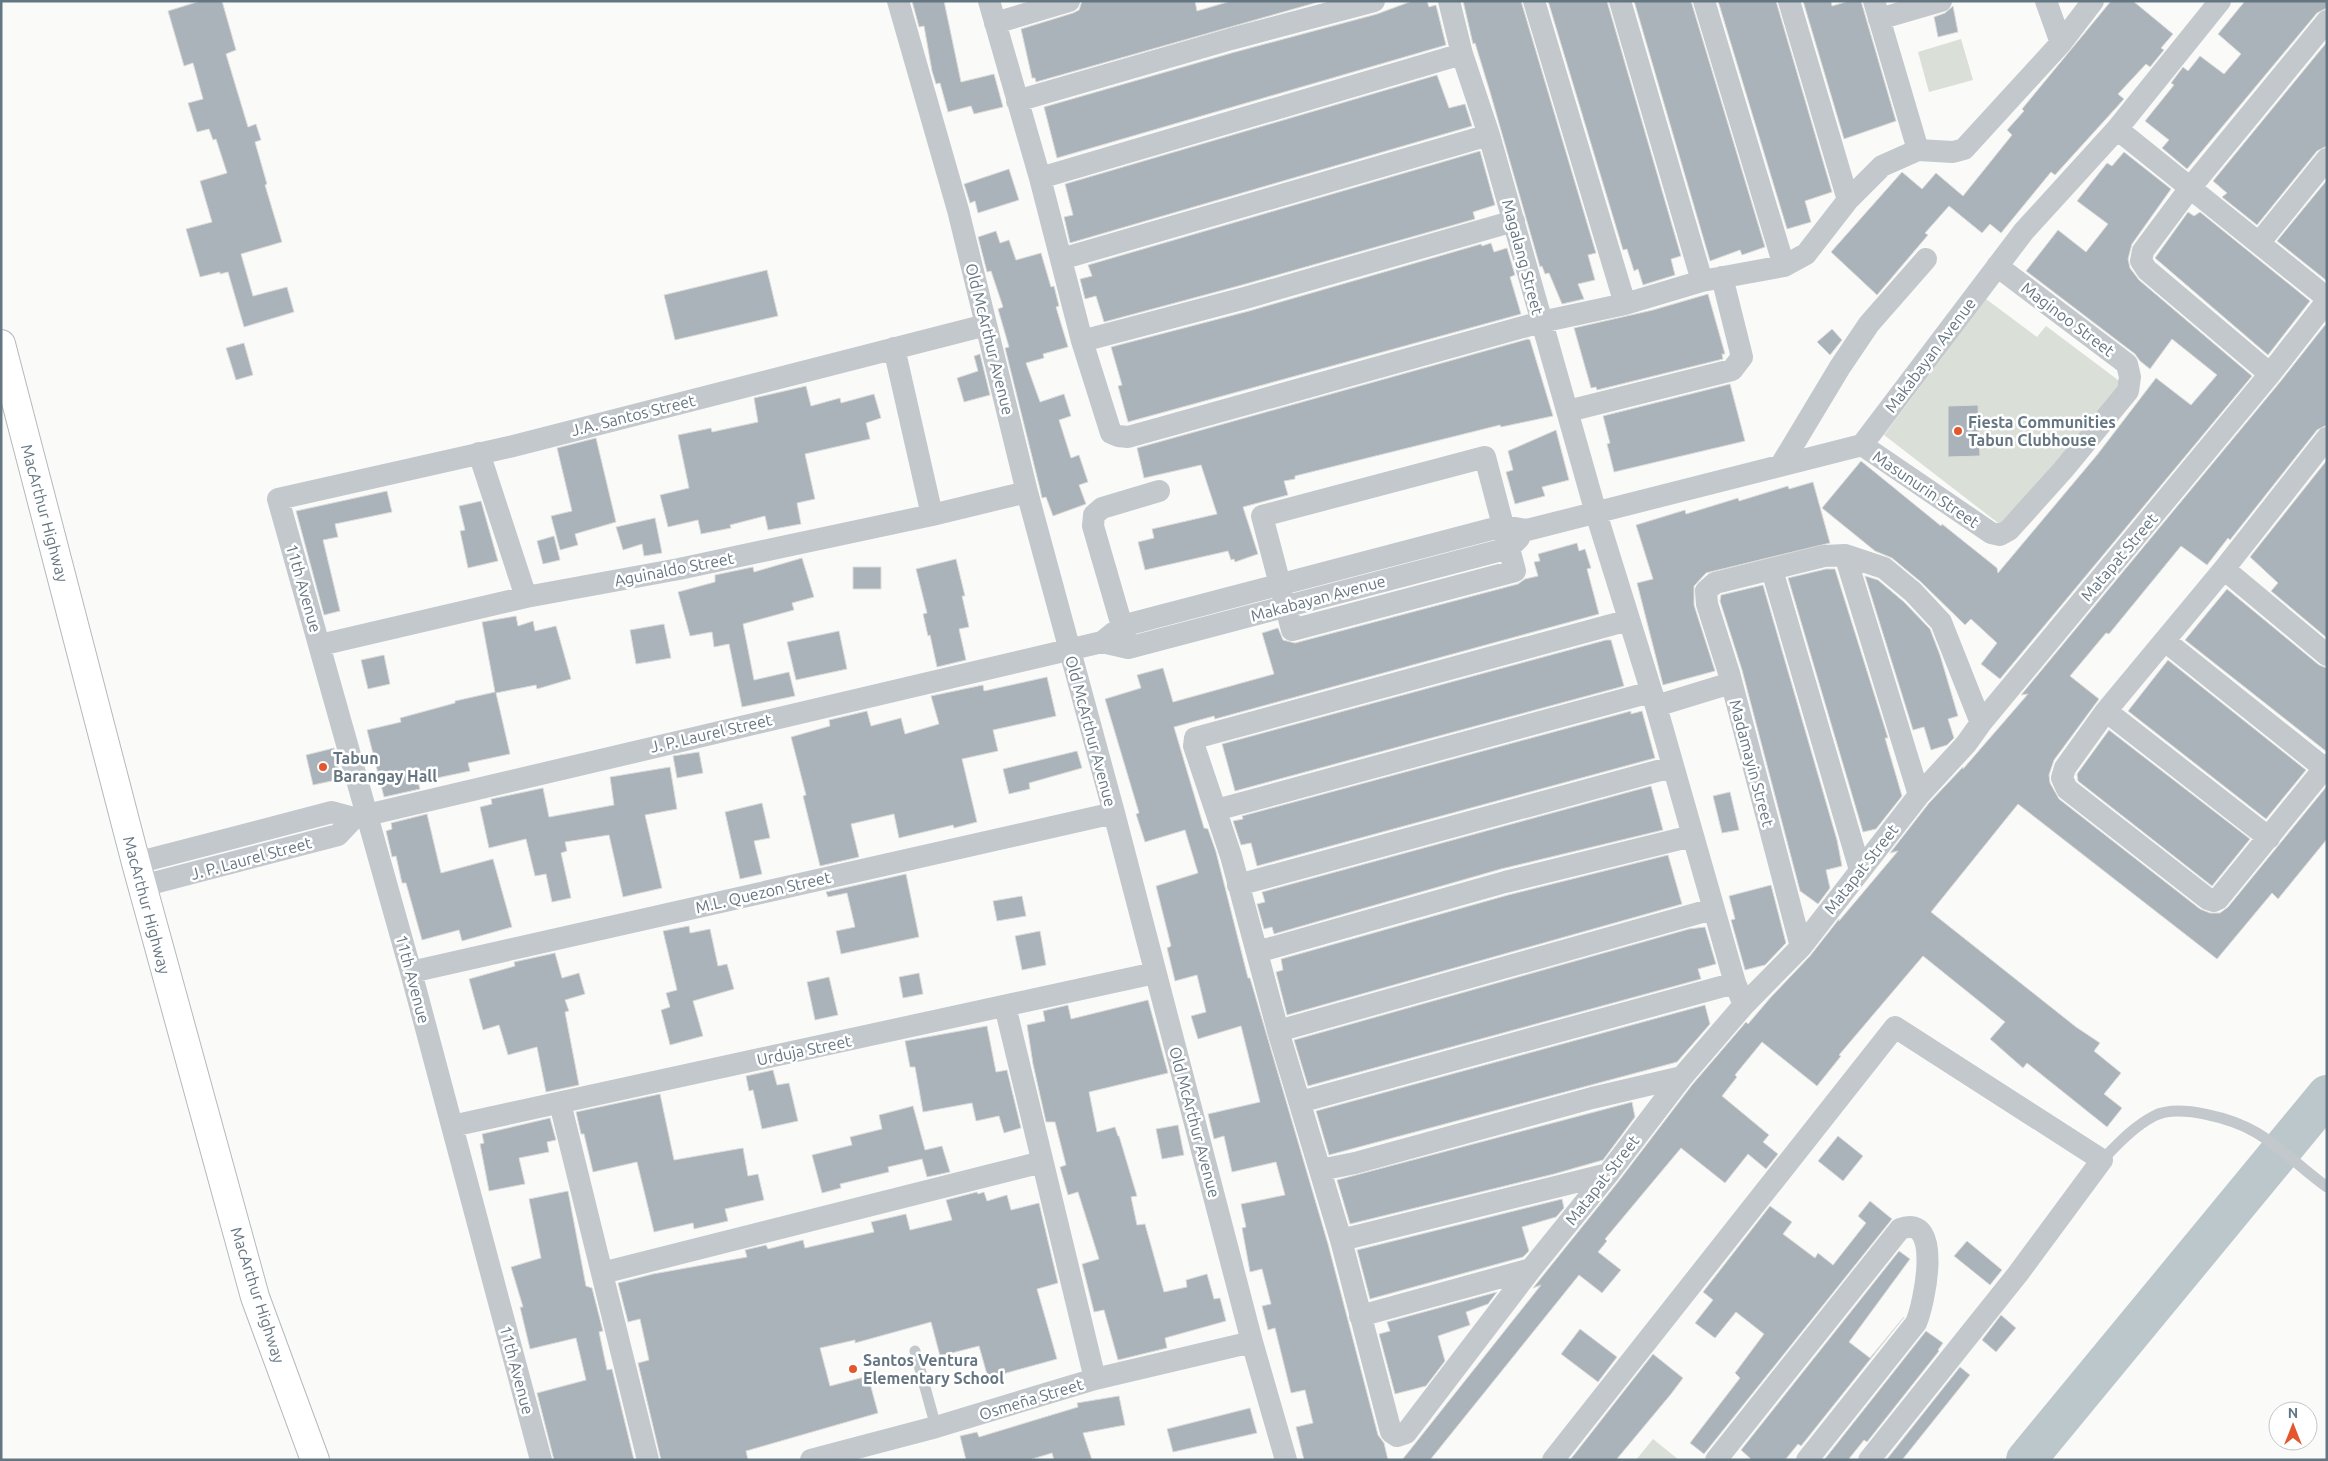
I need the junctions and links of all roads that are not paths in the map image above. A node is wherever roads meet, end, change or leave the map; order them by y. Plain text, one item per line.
1 (898, 1) edge
2 (989, 1) edge
3 (1069, 1) edge
4 (1374, 1) edge
5 (1449, 1) edge
6 (1534, 1) edge
7 (1620, 1) edge
8 (1704, 1) edge
9 (1789, 1) edge
10 (1941, 1) edge
11 (2046, 1) edge
12 (2093, 1) edge
13 (2220, 1) edge
14 (1876, 10) edge
15 (2327, 21) edge
16 (995, 23) junction
17 (2060, 44) junction
18 (1462, 54) junction
19 (1017, 101) junction
20 (2117, 129) junction
21 (1489, 135) junction
22 (1918, 150) junction
23 (2327, 159) edge
24 (1040, 178) junction
25 (2190, 188) junction
26 (1848, 200) junction
27 (1514, 221) junction
28 (2258, 243) junction
29 (1061, 258) junction
30 (1926, 258) dead end
31 (1784, 266) junction
32 (1997, 266) junction
33 (1712, 279) junction
34 (2327, 300) edge
35 (1625, 304) junction
36 (1541, 322) junction
37 (986, 325) junction
38 (1082, 341) junction
39 (1, 344) edge
40 (894, 348) junction
41 (2270, 374) junction
42 (1568, 411) junction
43 (2327, 438) edge
44 (1862, 445) junction
45 (479, 453) junction
46 (1781, 466) junction
47 (1160, 491) dead end
48 (1027, 492) junction
49 (278, 499) joint
50 (1596, 513) junction
51 (932, 515) junction
52 (1503, 526) junction
53 (1527, 530) junction
54 (1991, 533) joint
55 (1509, 548) junction
56 (1845, 555) junction
57 (2224, 569) junction
58 (1772, 570) junction
59 (1280, 584) junction
60 (526, 597) junction
61 (1286, 607) junction
62 (1629, 620) junction
63 (1122, 626) junction
64 (2165, 641) junction
65 (1102, 642) junction
66 (320, 646) junction
67 (1128, 648) junction
68 (1069, 650) junction
69 (2327, 655) edge
70 (1731, 683) junction
71 (1653, 699) junction
72 (2106, 711) junction
73 (1981, 723) junction
74 (2325, 766) edge
75 (1672, 767) junction
76 (1919, 795) junction
77 (1216, 810) junction
78 (1114, 813) junction
79 (361, 816) junction
80 (292, 822) junction
81 (1692, 836) junction
82 (2269, 838) junction
83 (220, 841) junction
84 (298, 845) junction
85 (227, 864) junction
86 (1860, 870) junction
87 (139, 875) junction
88 (1238, 885) junction
89 (1714, 909) junction
90 (1801, 947) junction
91 (1256, 952) junction
92 (411, 972) junction
93 (1155, 973) junction
94 (1735, 983) junction
95 (1744, 1005) junction
96 (1006, 1006) junction
97 (1278, 1031) junction
98 (1682, 1077) junction
99 (1300, 1102) junction
100 (560, 1103) junction
101 (452, 1126) junction
102 (2102, 1160) junction
103 (1042, 1162) junction
104 (1320, 1170) junction
105 (1608, 1174) junction
106 (2327, 1187) edge
107 (1341, 1240) junction
108 (1531, 1269) junction
109 (602, 1273) junction
110 (1360, 1316) junction
111 (1252, 1342) junction
112 (914, 1351) dead end
113 (1095, 1379) junction
114 (936, 1427) junction
115 (1718, 1459) edge
116 (314, 1460) edge
117 (541, 1460) edge
118 (648, 1460) edge
119 (811, 1460) edge
120 (1286, 1460) edge
121 (1552, 1460) edge
122 (1807, 1460) edge
123 (1869, 1460) edge

1 - 37 street, Old McArthur Avenue
2 - 16 street
3 - 16 street
4 - 19 street
5 - 18 street, Magalang Street
6 - 35 street
7 - 33 street
8 - 31 street
9 - 26 street
10 - 14 street
11 - 17 street
12 - 17 street
13 - 20 street, Makabayan Avenue
14 - 22 street
15 - 25 street
16 - 19 street
17 - 22 street
18 - 21 street, Magalang Street
18 - 24 street
19 - 24 street
20 - 25 street
20 - 32 street, Makabayan Avenue
21 - 27 street, Magalang Street
21 - 29 street
22 - 26 street
23 - 28 street
24 - 29 street
25 - 28 street
25 - 41 street
26 - 31 street
27 - 36 street, Magalang Street
27 - 38 street
28 - 34 street
29 - 38 street
30 - 46 street
31 - 33 street
32 - 44 street, Makabayan Avenue
32 - 54 street, Maginoo Street
33 - 35 street
33 - 42 street
34 - 41 street, Matapat Street
35 - 36 street
36 - 38 street
36 - 42 street, Magalang Street
37 - 40 street, J.A. Santos Street
37 - 48 street, Old McArthur Avenue
39 - 87 highway, MacArthur Highway
40 - 45 street, J.A. Santos Street
40 - 51 street
41 - 73 street, Matapat Street
42 - 50 street, Magalang Street
43 - 57 street
44 - 46 street, Makabayan Avenue
44 - 54 street, Masunurin Street
45 - 49 street, J.A. Santos Street
45 - 60 street
46 - 50 street, Makabayan Avenue
47 - 63 street
48 - 51 street, Aguinaldo Street
48 - 68 street, Old McArthur Avenue
49 - 66 street, 11th Avenue
50 - 53 street, Makabayan Avenue
50 - 62 street, Magalang Street
51 - 60 street, Aguinaldo Street
52 - 53 street, Makabayan Avenue
52 - 55 street
52 - 59 street, Makabayan Avenue
52 - 59 street
53 - 55 street
55 - 61 street
56 - 58 street
56 - 73 street
56 - 76 street
57 - 64 street
57 - 69 street
58 - 70 street, Madamayin Street
58 - 86 street
59 - 61 street
59 - 63 street, Makabayan Avenue
60 - 66 street, Aguinaldo Street
61 - 67 street, Makabayan Avenue
62 - 71 street, Magalang Street
62 - 77 street
63 - 65 street, Makabayan Avenue
63 - 67 street
64 - 72 street
64 - 74 street
65 - 67 street, Makabayan Avenue
65 - 68 street, Makabayan Avenue
66 - 79 street, 11th Avenue
68 - 78 street, Old McArthur Avenue
68 - 79 street, J. P. Laurel Street
70 - 71 street
70 - 90 street, Madamayin Street
71 - 75 street, Magalang Street
71 - 77 street
72 - 82 street
72 - 82 street
73 - 76 street, Matapat Street
74 - 82 street
75 - 81 street, Magalang Street
75 - 88 street
76 - 86 street, Matapat Street
77 - 88 street
78 - 92 street, M.L. Quezon Street
78 - 93 street, Old McArthur Avenue
79 - 80 street, J. P. Laurel Street
79 - 84 street, J. P. Laurel Street
79 - 92 street, 11th Avenue
80 - 83 street, J. P. Laurel Street
80 - 84 street
81 - 89 street, Magalang Street
81 - 91 street
83 - 85 street
83 - 87 street, J. P. Laurel Street
84 - 85 street, J. P. Laurel Street
85 - 87 street, J. P. Laurel Street
86 - 90 street, Matapat Street
87 - 116 highway, MacArthur Highway
88 - 91 street
89 - 94 street, Magalang Street
89 - 97 street
90 - 95 street, Matapat Street
91 - 97 street
92 - 101 street, 11th Avenue
93 - 96 street, Urduja Street
93 - 111 street, Old McArthur Avenue
94 - 95 street, Magalang Street
94 - 99 street
95 - 98 street, Matapat Street
96 - 100 street, Urduja Street
96 - 103 street
97 - 99 street
98 - 104 street
98 - 105 street, Matapat Street
99 - 104 street
100 - 101 street, Urduja Street
100 - 109 street
101 - 117 street, 11th Avenue
102 - 106 lane
102 - 121 street
102 - 123 street
103 - 109 street
103 - 113 street
104 - 107 street
105 - 107 street
105 - 108 street, Matapat Street
107 - 110 street
108 - 110 street
108 - 110 street, Matapat Street
109 - 118 street
111 - 113 street, Osmeña Street
111 - 120 street, Old McArthur Avenue
112 - 114 lane
113 - 114 street, Osmeña Street
114 - 119 street, Osmeña Street
115 - 122 street

